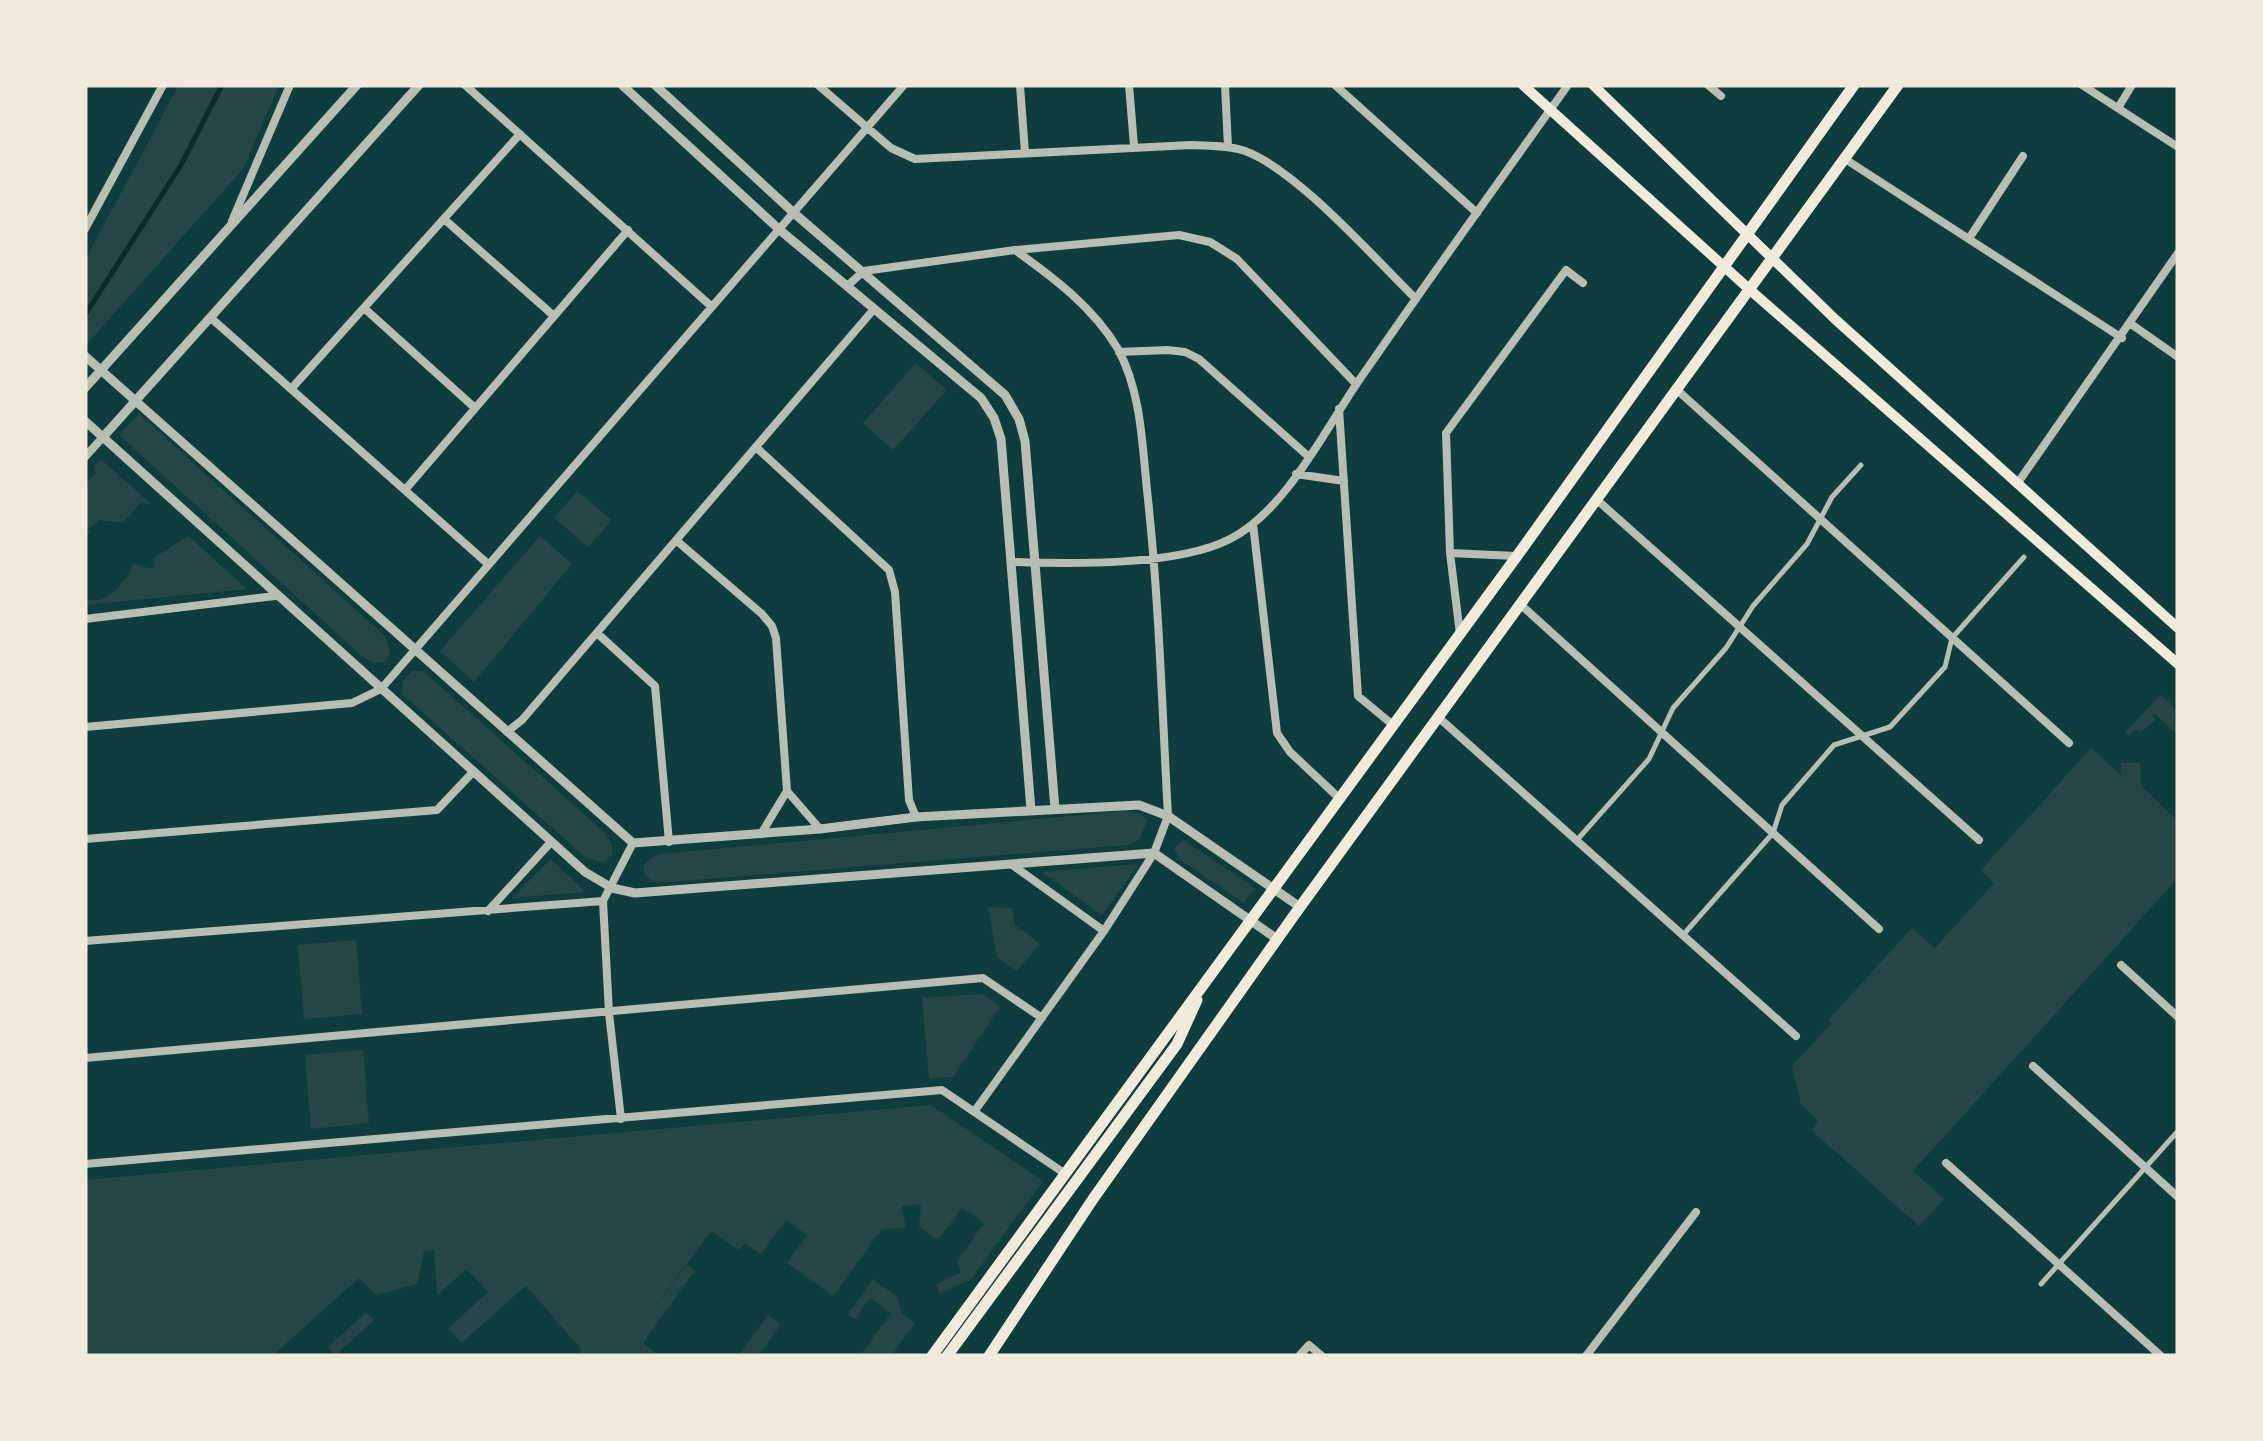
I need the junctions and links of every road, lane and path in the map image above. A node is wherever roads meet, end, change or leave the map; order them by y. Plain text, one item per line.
1 (163, 85) edge
2 (290, 85) edge
3 (358, 85) edge
4 (419, 85) edge
5 (465, 85) edge
6 (622, 85) edge
7 (655, 85) edge
8 (818, 85) edge
9 (904, 85) edge
10 (1020, 85) edge
11 (1128, 85) edge
12 (1225, 85) edge
13 (1334, 85) edge
14 (1523, 85) edge
15 (1568, 85) edge
16 (1592, 85) edge
17 (1708, 85) edge
18 (1854, 85) edge
19 (1898, 85) edge
20 (2082, 85) edge
21 (2132, 85) edge
22 (1721, 96) dead end
23 (2118, 108) junction
24 (1550, 110) junction
25 (867, 129) junction
26 (520, 134) junction
27 (1134, 146) junction
28 (1228, 147) junction
29 (2178, 147) edge
30 (1025, 153) junction
31 (2023, 156) dead end
32 (1844, 159) junction
33 (1477, 213) junction
34 (795, 214) junction
35 (444, 219) junction
36 (85, 230) edge
37 (228, 230) junction
38 (628, 230) junction
39 (781, 231) junction
40 (1746, 236) junction
41 (1970, 237) junction
42 (1015, 250) junction
43 (2178, 253) edge
44 (1771, 259) junction
45 (1723, 266) junction
46 (864, 271) junction
47 (1584, 283) dead end
48 (847, 286) junction
49 (1749, 290) junction
50 (1416, 299) junction
51 (712, 306) junction
52 (364, 308) junction
53 (874, 309) junction
54 (554, 316) junction
55 (211, 318) junction
56 (2131, 324) junction
57 (2122, 338) junction
58 (1119, 352) junction
59 (85, 356) edge
60 (2178, 357) edge
61 (102, 370) junction
62 (1356, 384) junction
63 (85, 388) edge
64 (292, 389) junction
65 (1676, 389) junction
66 (137, 400) junction
67 (475, 408) junction
68 (1340, 408) junction
69 (85, 421) edge
70 (103, 437) junction
71 (756, 448) junction
72 (85, 457) edge
73 (1309, 457) junction
74 (1861, 465) dead end
75 (1296, 474) junction
76 (1344, 481) junction
77 (2017, 484) junction
78 (405, 490) junction
79 (1596, 499) junction
80 (1820, 519) junction
81 (1253, 524) junction
82 (677, 540) junction
83 (1450, 553) junction
84 (1517, 556) junction
85 (1155, 558) junction
86 (2024, 558) dead end
87 (1013, 562) junction
88 (1036, 563) junction
89 (488, 564) junction
90 (275, 596) junction
91 (1520, 604) junction
92 (85, 619) edge
93 (1740, 627) junction
94 (2178, 628) edge
95 (597, 633) junction
96 (1460, 634) junction
97 (1952, 638) junction
98 (2178, 644) edge
99 (415, 648) junction
100 (2173, 660) edge
101 (380, 690) junction
102 (1438, 717) junction
103 (1393, 725) junction
104 (85, 726) edge
105 (507, 732) junction
106 (1662, 732) junction
107 (1862, 736) junction
108 (2069, 742) dead end
109 (474, 771) junction
110 (787, 791) junction
111 (1339, 798) junction
112 (1056, 809) junction
113 (1031, 810) junction
114 (1168, 816) junction
115 (916, 817) junction
116 (820, 830) junction
117 (1773, 833) junction
118 (761, 834) junction
119 (85, 839) edge
120 (1577, 840) junction
121 (1979, 840) dead end
122 (551, 842) junction
123 (633, 843) junction
124 (670, 843) junction
125 (1154, 853) junction
126 (1011, 864) junction
127 (1274, 886) junction
128 (612, 888) junction
129 (603, 901) junction
130 (1300, 906) junction
131 (488, 911) junction
132 (1249, 920) junction
133 (1879, 929) dead end
134 (1104, 931) junction
135 (1683, 935) junction
136 (1277, 939) junction
137 (85, 940) edge
138 (2121, 966) dead end
139 (1210, 974) junction
140 (609, 1013) junction
141 (2178, 1016) edge
142 (1042, 1018) junction
143 (1796, 1036) dead end
144 (85, 1058) edge
145 (2032, 1066) dead end
146 (974, 1112) junction
147 (620, 1119) junction
148 (2178, 1131) edge
149 (1946, 1162) dead end
150 (85, 1164) edge
151 (2145, 1167) junction
152 (1064, 1172) junction
153 (2178, 1197) edge
154 (1696, 1212) dead end
155 (2059, 1264) junction
156 (2040, 1284) dead end
157 (1014, 1317) junction
158 (932, 1356) edge
159 (947, 1356) edge
160 (980, 1356) edge
161 (989, 1356) edge
162 (1299, 1356) edge
163 (1322, 1356) edge
164 (1586, 1356) edge
165 (2161, 1356) edge

1 - 36 street
2 - 37 street
3 - 37 street
4 - 55 street
5 - 26 street
6 - 39 street
7 - 34 street
8 - 25 street
9 - 25 street
10 - 30 street
11 - 27 street
12 - 28 street
13 - 33 street
14 - 24 main road
15 - 24 street
16 - 40 main road
17 - 22 street
18 - 40 main road
19 - 32 main road
20 - 23 street
21 - 23 street
23 - 29 street
24 - 33 street
24 - 45 main road
25 - 30 street
25 - 34 street
26 - 35 street
26 - 38 street
27 - 28 street
27 - 30 street
28 - 50 street
31 - 41 street
32 - 41 street
32 - 44 main road
33 - 50 street
34 - 39 street
34 - 46 street
35 - 52 street
35 - 54 street
37 - 61 street
38 - 51 street
38 - 54 street
39 - 48 street
39 - 51 street
40 - 44 main road
40 - 45 main road
41 - 57 street
42 - 46 street
42 - 58 street
42 - 62 street
43 - 56 street
44 - 49 main road
44 - 77 main road
45 - 49 main road
45 - 84 main road
46 - 48 street
46 - 88 street
47 - 83 street
48 - 53 street
49 - 65 main road
49 - 100 main road
50 - 62 street
51 - 89 street
52 - 64 street
52 - 67 street
53 - 71 street
53 - 87 street
54 - 67 street
55 - 64 street
55 - 66 street
56 - 57 street
56 - 60 street
57 - 77 street
58 - 73 street
58 - 85 street
59 - 61 street
61 - 63 street
61 - 66 street
62 - 68 street
64 - 78 street
65 - 79 main road
65 - 80 street
66 - 70 street
66 - 99 street
67 - 78 street
68 - 73 street
68 - 76 street
69 - 70 street
70 - 72 street
70 - 90 street
71 - 82 street
71 - 115 street
73 - 75 street
74 - 80 street
75 - 76 street
75 - 81 street
76 - 103 street
77 - 94 main road
78 - 89 street
79 - 91 main road
79 - 93 street
80 - 93 street
80 - 97 street
81 - 85 street
81 - 111 street
82 - 95 street
82 - 110 street
83 - 84 street
83 - 96 street
84 - 96 main road
85 - 88 street
85 - 114 street
86 - 97 street
87 - 88 street
87 - 113 street
88 - 112 street
89 - 99 street
90 - 92 street
90 - 101 street
91 - 102 main road
91 - 106 street
93 - 106 street
93 - 107 street
95 - 105 street
95 - 124 street
96 - 103 main road
97 - 107 street
97 - 108 street
98 - 100 main road
99 - 101 street
99 - 105 street
101 - 104 street
101 - 109 street
102 - 120 street
102 - 130 main road
103 - 111 main road
105 - 123 street
106 - 117 street
106 - 120 street
107 - 117 street
107 - 121 street
109 - 119 street
109 - 122 street
110 - 116 street
110 - 118 street
111 - 127 main road
112 - 113 street
112 - 114 street
113 - 115 street
114 - 125 street
114 - 127 street
115 - 116 street
116 - 118 street
117 - 133 street
117 - 135 street
118 - 124 street
120 - 135 street
122 - 128 street
122 - 131 street
123 - 124 street
123 - 128 street
125 - 126 street
125 - 132 street
125 - 134 street
126 - 128 street
126 - 134 street
127 - 130 street
127 - 132 main road
128 - 129 street
129 - 131 street
129 - 140 street
130 - 136 main road
131 - 137 street
132 - 136 street
132 - 139 main road
134 - 142 street
135 - 143 street
136 - 157 main road
138 - 141 street
139 - 152 main road
139 - 159 main road
140 - 142 street
140 - 144 street
140 - 147 street
142 - 146 street
145 - 151 street
146 - 147 street
146 - 152 street
147 - 150 street
148 - 151 street
149 - 155 street
151 - 153 street
151 - 155 street
152 - 158 main road
154 - 164 street
155 - 156 street
155 - 165 street
157 - 160 main road
157 - 161 main road
162 - 163 street

